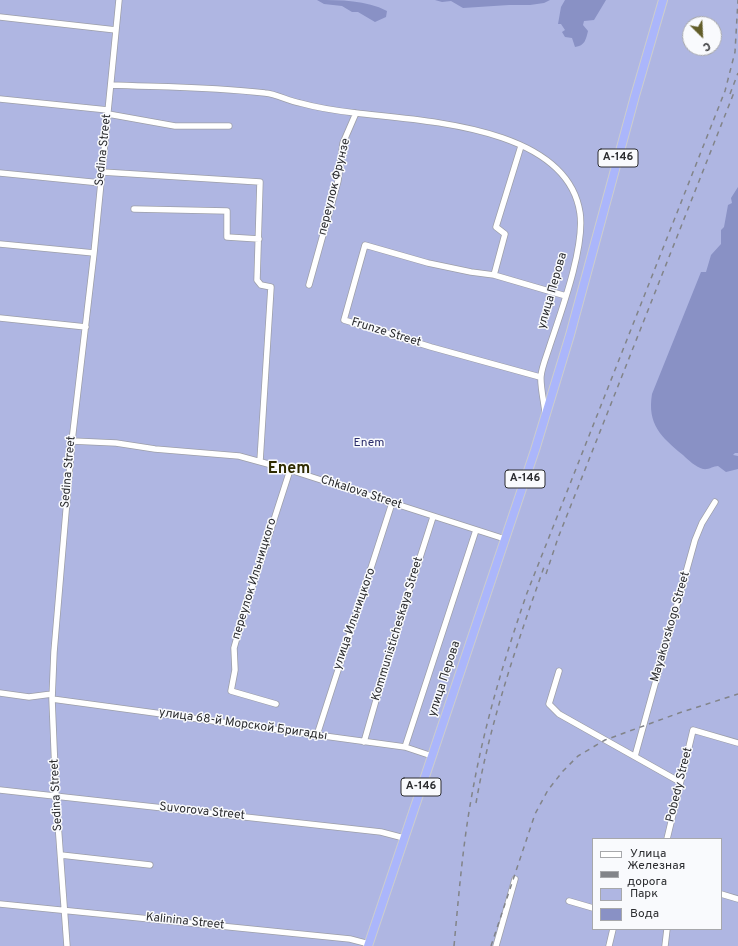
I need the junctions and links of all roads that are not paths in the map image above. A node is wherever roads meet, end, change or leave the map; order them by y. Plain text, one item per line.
1 (120, 0) edge
2 (663, 0) edge
3 (0, 17) edge
4 (116, 30) junction
5 (111, 85) junction
6 (0, 99) edge
7 (108, 112) junction
8 (356, 113) junction
9 (229, 126) dead end
10 (521, 146) junction
11 (102, 172) junction
12 (0, 173) edge
13 (101, 183) junction
14 (134, 209) dead end
15 (259, 239) junction
16 (0, 244) edge
17 (94, 253) junction
18 (494, 275) junction
19 (310, 285) dead end
20 (566, 296) junction
21 (0, 318) edge
22 (86, 327) junction
23 (540, 377) junction
24 (545, 419) junction
25 (72, 441) junction
26 (260, 461) junction
27 (290, 470) junction
28 (715, 502) dead end
29 (392, 503) junction
30 (433, 517) junction
31 (476, 530) junction
32 (505, 539) junction
33 (559, 671) dead end
34 (0, 693) edge
35 (52, 697) junction
36 (276, 704) dead end
37 (317, 735) junction
38 (364, 742) junction
39 (738, 743) edge
40 (405, 747) junction
41 (432, 756) junction
42 (635, 756) junction
43 (680, 782) junction
44 (0, 790) edge
45 (56, 796) junction
46 (404, 838) junction
47 (667, 838) edge
48 (61, 855) junction
49 (150, 865) dead end
50 (515, 879) dead end
51 (722, 894) edge
52 (738, 899) edge
53 (569, 901) dead end
54 (0, 904) edge
55 (592, 908) edge
56 (65, 910) junction
57 (613, 930) edge
58 (667, 930) edge
59 (368, 945) edge
60 (67, 946) edge
61 (496, 946) edge
62 (609, 946) edge
63 (665, 946) edge

1 - 4 street, Sedina Street
2 - 24 highway, улица Перова / А-146
3 - 4 street
4 - 5 street, Sedina Street
5 - 7 street, Sedina Street
5 - 8 street, улица Перова
6 - 7 street
7 - 9 street
7 - 11 street, Sedina Street
8 - 10 street, улица Перова
8 - 19 street, переулок Фрунзе
10 - 18 street
10 - 20 street, улица Перова
11 - 13 street, Sedina Street
11 - 15 street
12 - 13 street
13 - 17 street, Sedina Street
14 - 15 street
15 - 26 street
16 - 17 street
17 - 22 street, Sedina Street
18 - 20 street, Frunze Street
18 - 23 street, Frunze Street
20 - 23 street, улица Перова
21 - 22 street
22 - 25 street, Sedina Street
23 - 24 street, улица Перова
24 - 32 highway, улица Перова / А-146
25 - 26 street, Chkalova Street
25 - 35 street, Sedina Street
26 - 27 street, Chkalova Street
27 - 29 street, Chkalova Street
27 - 36 street, переулок Ильницкого
28 - 42 street, Mayakovskogo Street
29 - 30 street, Chkalova Street
29 - 37 street, улица Ильницкого
30 - 31 street, Chkalova Street
30 - 38 street, Kommunisticheskaya Street
31 - 32 street, Chkalova Street
31 - 40 street, улица Перова
32 - 41 highway, улица Перова / А-146
33 - 42 street
34 - 35 street, улица 68-й Морской Бригады
35 - 37 street, улица 68-й Морской Бригады
35 - 45 street, Sedina Street
37 - 38 street, улица 68-й Морской Бригады
38 - 40 street, улица 68-й Морской Бригады
39 - 43 street, Pobedy Street
40 - 41 street, улица 68-й Морской Бригады
41 - 46 highway, улица Перова / А-146
42 - 43 street
43 - 47 street, Pobedy Street
44 - 45 street, Suvorova Street
45 - 46 street, Suvorova Street
45 - 48 street, Sedina Street
46 - 59 highway, улица Перова / А-146
48 - 49 street
48 - 56 street, Sedina Street
50 - 61 street
51 - 52 street
53 - 55 street
54 - 56 street, Kalinina Street
56 - 59 street, Kalinina Street
56 - 60 street, Sedina Street
57 - 62 street
58 - 63 street

